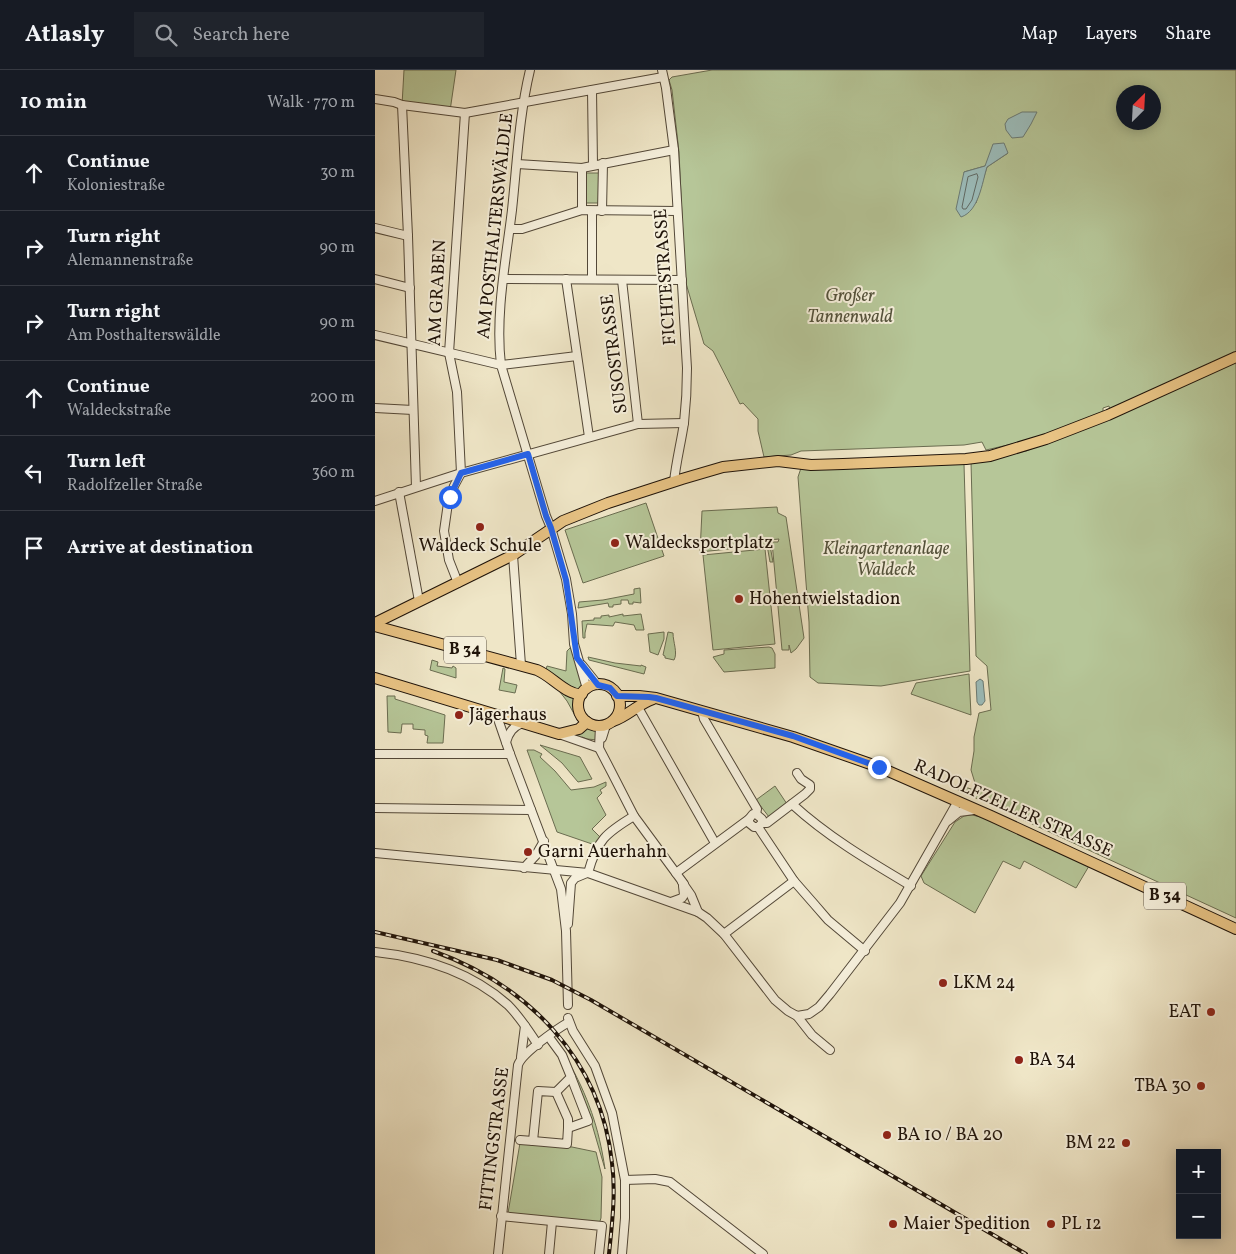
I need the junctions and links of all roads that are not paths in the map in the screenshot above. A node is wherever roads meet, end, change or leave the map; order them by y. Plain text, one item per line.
1 (529, 70) edge
2 (662, 74) edge
3 (592, 90) junction
4 (375, 99) edge
5 (524, 102) junction
6 (402, 106) junction
7 (465, 113) junction
8 (674, 150) junction
9 (603, 163) junction
10 (517, 164) junction
11 (593, 165) junction
12 (582, 168) junction
13 (582, 210) junction
14 (592, 211) junction
15 (602, 211) junction
16 (677, 211) junction
17 (375, 228) edge
18 (510, 229) junction
19 (409, 236) junction
20 (375, 279) edge
21 (504, 279) junction
22 (566, 279) junction
23 (592, 279) junction
24 (622, 280) junction
25 (681, 280) junction
26 (410, 288) junction
27 (375, 335) edge
28 (412, 344) junction
29 (449, 354) junction
30 (577, 356) junction
31 (1236, 357) edge
32 (501, 365) junction
33 (375, 408) edge
34 (413, 410) junction
35 (684, 423) junction
36 (638, 424) junction
37 (589, 437) junction
38 (528, 454) junction
39 (461, 473) junction
40 (674, 482) junction
41 (416, 487) junction
42 (399, 492) junction
43 (375, 501) edge
44 (551, 528) junction
45 (513, 555) junction
46 (458, 582) junction
47 (419, 601) junction
48 (388, 616) junction
49 (375, 624) edge
50 (389, 630) junction
51 (577, 658) junction
52 (521, 665) junction
53 (375, 678) edge
54 (598, 685) junction
55 (584, 691) junction
56 (617, 696) junction
57 (656, 698) junction
58 (635, 708) junction
59 (702, 711) junction
60 (501, 715) junction
61 (716, 715) junction
62 (587, 722) junction
63 (522, 723) junction
64 (606, 724) junction
65 (711, 730) junction
66 (559, 734) junction
67 (506, 742) junction
68 (599, 748) junction
69 (375, 754) edge
70 (510, 754) junction
71 (797, 773) dead end
72 (958, 801) junction
73 (792, 804) junction
74 (375, 808) edge
75 (977, 809) junction
76 (531, 810) junction
77 (635, 816) junction
78 (753, 816) junction
79 (947, 822) junction
80 (760, 825) junction
81 (544, 841) junction
82 (715, 843) junction
83 (375, 853) edge
84 (524, 868) junction
85 (555, 871) junction
86 (588, 873) junction
87 (676, 873) junction
88 (794, 881) junction
89 (682, 882) junction
90 (911, 886) junction
91 (671, 902) junction
92 (697, 912) junction
93 (707, 918) junction
94 (1236, 929) edge
95 (566, 931) junction
96 (724, 934) junction
97 (865, 951) junction
98 (375, 952) edge
99 (568, 1005) dead end
100 (797, 1016) junction
101 (525, 1026) junction
102 (551, 1040) dead end
103 (538, 1045) junction
104 (830, 1050) dead end
105 (521, 1057) junction
106 (571, 1077) junction
107 (556, 1092) junction
108 (568, 1128) junction
109 (519, 1140) dead end
110 (533, 1141) junction
111 (625, 1180) junction
112 (501, 1216) junction
113 (553, 1222) junction
114 (497, 1254) edge
115 (549, 1254) edge
116 (599, 1254) edge
117 (622, 1254) edge
118 (763, 1254) edge

1 - 5 street, AM POSTHALTERSWÄLDLE
2 - 3 street
2 - 8 street, FICHTESTRASSE
3 - 5 street
3 - 11 street
4 - 6 street
5 - 7 street
5 - 10 street, AM POSTHALTERSWÄLDLE
6 - 7 street
6 - 19 street
7 - 29 street, AM GRABEN
8 - 9 street
8 - 16 street, FICHTESTRASSE
9 - 11 street
9 - 15 street
10 - 12 street
10 - 18 street, AM POSTHALTERSWÄLDLE
11 - 12 street
12 - 13 street
13 - 14 street
13 - 18 street
14 - 15 street
14 - 23 street
15 - 16 street
16 - 25 street, FICHTESTRASSE
17 - 19 street
18 - 21 street, AM POSTHALTERSWÄLDLE
19 - 26 street
20 - 26 street
21 - 22 street
21 - 32 street, AM POSTHALTERSWÄLDLE
22 - 23 street
22 - 30 street
23 - 24 street
24 - 25 street
24 - 36 street, SUSOSTRASSE
25 - 35 street, FICHTESTRASSE
26 - 28 street
27 - 28 street
28 - 29 street
28 - 34 street
29 - 32 street
29 - 39 street, AM GRABEN
30 - 32 street
30 - 37 street
31 - 40 main road
32 - 38 street, AM POSTHALTERSWÄLDLE
33 - 34 street
34 - 41 street
35 - 36 street
35 - 40 street, FICHTESTRASSE
36 - 37 street
37 - 38 street
38 - 39 street
38 - 44 street, AM POSTHALTERSWÄLDLE
39 - 41 street
39 - 46 street
40 - 44 main road
41 - 42 street
42 - 43 street
42 - 47 street
44 - 45 main road
44 - 51 street, AM POSTHALTERSWÄLDLE
45 - 46 main road
45 - 52 street
46 - 47 main road
47 - 48 main road
48 - 49 main road
48 - 50 main road
49 - 50 main road, B 34
50 - 52 main road, B 34
51 - 54 street
51 - 55 street, AM POSTHALTERSWÄLDLE
52 - 55 main road, B 34
53 - 60 main road
54 - 55 main road
54 - 56 main road, B 34
55 - 62 main road
56 - 57 main road, RADOLFZELLER STRASSE / B 34
56 - 64 main road
57 - 58 main road
57 - 59 main road, RADOLFZELLER STRASSE / B 34
58 - 64 main road
58 - 82 street
59 - 61 main road, RADOLFZELLER STRASSE / B 34
59 - 65 street
60 - 63 main road
60 - 67 street
61 - 65 street
61 - 72 main road, RADOLFZELLER STRASSE / B 34
62 - 64 main road
62 - 66 main road
63 - 66 main road
63 - 67 street
64 - 68 street
65 - 78 street
66 - 68 street
67 - 70 street
68 - 77 street
69 - 70 street
70 - 76 street
71 - 73 street
72 - 75 main road, RADOLFZELLER STRASSE / B 34
72 - 79 street
73 - 80 street
73 - 90 street
74 - 76 street
75 - 79 street
75 - 94 main road, RADOLFZELLER STRASSE / B 34
76 - 81 street
77 - 86 street
77 - 87 street
78 - 80 street
78 - 82 street
79 - 90 street
80 - 88 street
81 - 84 street
81 - 85 street
82 - 87 street
83 - 84 street
84 - 85 street
85 - 86 street
85 - 95 street
86 - 91 street
86 - 95 street
87 - 89 street
88 - 96 street
88 - 97 street
89 - 91 street
89 - 92 street
89 - 93 street
90 - 97 street
91 - 92 street
92 - 93 street
93 - 96 street
95 - 99 street
96 - 100 street
97 - 100 street
98 - 101 street
100 - 104 street
101 - 103 street
101 - 105 street
102 - 106 street
103 - 105 street, FITTINGSTRASSE
103 - 111 street, FITTINGSTRASSE
105 - 112 street, FITTINGSTRASSE
106 - 107 street
106 - 108 street
107 - 108 street
107 - 110 street
108 - 110 street
109 - 110 street
111 - 117 street
111 - 118 street
112 - 113 street
112 - 114 street, FITTINGSTRASSE
113 - 115 street
113 - 116 street

